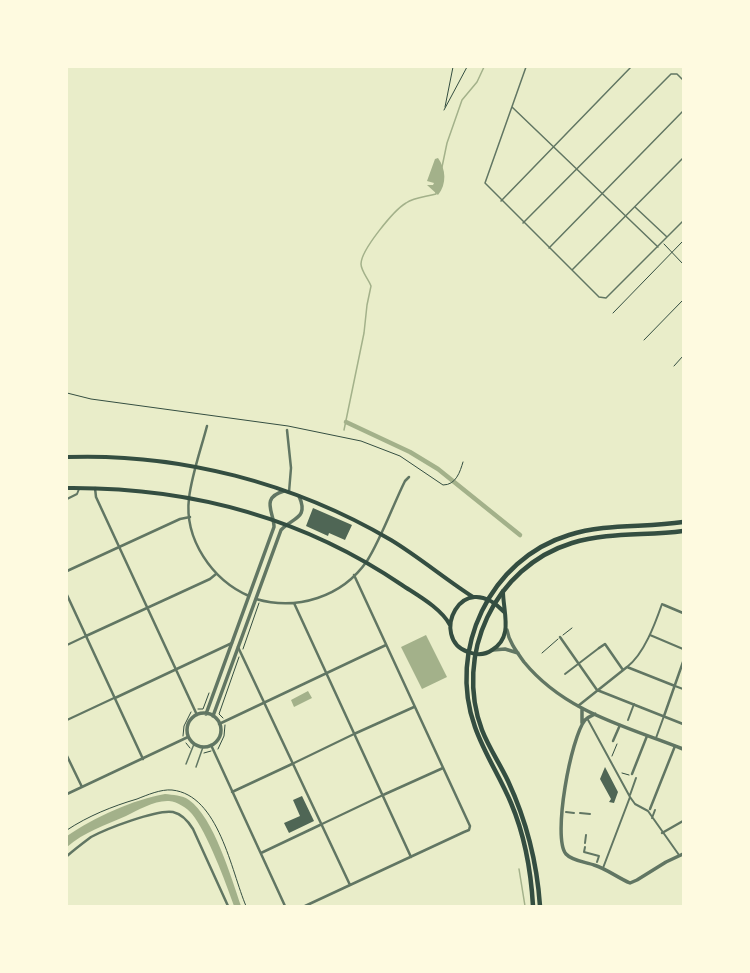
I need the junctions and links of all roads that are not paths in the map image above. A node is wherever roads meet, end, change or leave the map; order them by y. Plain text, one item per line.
1 (526, 67) edge
2 (631, 67) edge
3 (683, 80) edge
4 (512, 107) junction
5 (683, 111) edge
6 (554, 147) junction
7 (683, 158) edge
8 (577, 169) junction
9 (602, 194) junction
10 (501, 201) junction
11 (635, 207) junction
12 (626, 216) junction
13 (683, 221) edge
14 (523, 223) junction
15 (667, 237) junction
16 (658, 246) junction
17 (549, 248) junction
18 (572, 270) junction
19 (207, 426) dead end
20 (287, 430) dead end
21 (67, 457) edge
22 (196, 467) junction
23 (409, 477) dead end
24 (67, 488) edge
25 (79, 488) junction
26 (95, 488) junction
27 (284, 490) junction
28 (289, 492) junction
29 (299, 496) junction
30 (189, 498) junction
31 (67, 499) edge
32 (190, 517) junction
33 (272, 519) junction
34 (683, 522) edge
35 (288, 526) junction
36 (683, 531) edge
37 (380, 534) junction
38 (119, 547) junction
39 (366, 562) junction
40 (67, 571) edge
41 (216, 574) junction
42 (354, 575) junction
43 (503, 591) junction
44 (67, 595) edge
45 (249, 597) junction
46 (473, 597) junction
47 (488, 599) junction
48 (258, 600) junction
49 (294, 603) junction
50 (494, 603) junction
51 (664, 605) joint
52 (146, 608) junction
53 (504, 612) junction
54 (683, 613) edge
55 (450, 625) junction
56 (507, 630) junction
57 (650, 635) junction
58 (86, 636) junction
59 (560, 637) road end
60 (232, 643) junction
61 (67, 645) edge
62 (386, 645) junction
63 (238, 647) junction
64 (599, 648) joint
65 (683, 649) edge
66 (493, 650) junction
67 (468, 652) junction
68 (518, 653) junction
69 (475, 654) junction
70 (683, 662) edge
71 (578, 664) junction
72 (626, 667) junction
73 (175, 670) junction
74 (623, 670) junction
75 (326, 673) junction
76 (564, 674) dead end
77 (674, 686) junction
78 (683, 689) edge
79 (597, 690) junction
80 (114, 698) junction
81 (265, 702) junction
82 (634, 704) junction
83 (578, 706) junction
84 (414, 707) junction
85 (582, 708) junction
86 (206, 714) junction
87 (596, 714) junction
88 (197, 715) junction
89 (213, 716) junction
90 (664, 716) junction
91 (587, 718) junction
92 (67, 720) edge
93 (628, 720) dead end
94 (219, 724) junction
95 (620, 724) junction
96 (683, 724) edge
97 (581, 726) junction
98 (354, 734) junction
99 (647, 735) junction
100 (188, 737) junction
101 (656, 738) junction
102 (613, 741) joint
103 (194, 744) junction
104 (617, 744) road end
105 (211, 745) junction
106 (675, 746) junction
107 (203, 747) junction
108 (683, 749) edge
109 (67, 756) edge
110 (143, 759) junction
111 (186, 764) dead end
112 (292, 764) junction
113 (196, 766) dead end
114 (443, 768) junction
115 (622, 772) road end
116 (632, 775) road end
117 (619, 777) junction
118 (636, 778) dead end
119 (82, 787) junction
120 (232, 792) junction
121 (67, 794) edge
122 (383, 795) junction
123 (630, 796) junction
124 (650, 809) dead end
125 (654, 810) dead end
126 (566, 812) dead end
127 (574, 813) dead end
128 (580, 813) dead end
129 (590, 814) dead end
130 (652, 818) junction
131 (683, 821) edge
132 (320, 825) junction
133 (662, 832) junction
134 (586, 835) dead end
135 (585, 843) dead end
136 (585, 847) dead end
137 (261, 853) junction
138 (681, 855) edge
139 (67, 856) edge
140 (411, 857) junction
141 (597, 862) dead end
142 (603, 868) junction
143 (350, 885) junction
144 (228, 906) edge
145 (285, 906) edge
146 (305, 906) edge
147 (533, 906) edge
148 (540, 906) edge

1 - 4 lane
2 - 6 lane
3 - 8 lane
4 - 6 lane
4 - 10 lane
5 - 9 lane
6 - 8 lane
6 - 10 lane
7 - 11 lane
8 - 9 lane
8 - 14 lane
9 - 12 lane
9 - 17 lane
10 - 14 lane
11 - 12 lane
11 - 15 lane
12 - 16 lane
12 - 18 lane
13 - 15 lane
14 - 17 lane
15 - 16 lane
16 - 18 lane
17 - 18 lane
19 - 22 street
20 - 28 street
21 - 22 main road
22 - 27 main road
22 - 30 street
23 - 37 street
24 - 25 main road
25 - 26 main road
25 - 31 street
26 - 30 main road
26 - 38 street
27 - 28 main road
27 - 33 street
28 - 29 main road
29 - 35 street
29 - 37 main road
30 - 32 street
30 - 33 main road
32 - 38 street
32 - 41 street
33 - 35 main road
33 - 45 street
34 - 47 highway
35 - 39 main road
35 - 48 street
36 - 43 highway
37 - 39 street
37 - 46 main road
38 - 40 street
38 - 52 street
39 - 42 street
39 - 55 main road
41 - 45 street
41 - 52 street
42 - 49 street
42 - 62 street
43 - 50 highway
43 - 53 main road
44 - 58 street
45 - 60 street
46 - 47 main road
46 - 55 main road
47 - 50 main road
47 - 67 highway
48 - 49 street
48 - 63 street
49 - 75 street
50 - 53 main road
50 - 69 highway
51 - 54 street
51 - 57 street
52 - 58 street
52 - 73 street
53 - 56 main road
55 - 67 main road
56 - 66 main road
56 - 68 street
57 - 65 street
57 - 72 street
58 - 61 street
58 - 80 street
59 - 71 street
60 - 73 street
60 - 86 street
62 - 75 street
62 - 84 street
63 - 81 street
63 - 89 street
64 - 71 street
64 - 74 street
66 - 68 street
66 - 69 main road
67 - 69 main road
67 - 147 highway
68 - 83 street
69 - 148 highway
70 - 77 street
71 - 76 street
71 - 79 street
72 - 74 street
72 - 77 street
73 - 80 street
73 - 88 street
74 - 79 street
75 - 81 street
75 - 98 street
77 - 78 street
77 - 90 street
79 - 82 street
79 - 83 street
80 - 92 street
80 - 110 street
81 - 94 street
81 - 112 street
82 - 90 street
82 - 93 street
83 - 85 street
84 - 98 street
84 - 114 street
85 - 87 street
85 - 97 street
86 - 88 street
86 - 89 street
87 - 91 street
87 - 95 street
88 - 100 street
89 - 94 street
90 - 96 street
90 - 101 street
91 - 97 street
91 - 117 street
94 - 105 street
95 - 99 street
95 - 102 street
97 - 142 street
98 - 112 street
98 - 122 street
99 - 101 street
99 - 116 street
100 - 103 street
100 - 110 street
101 - 106 street
102 - 104 street
103 - 107 street
103 - 111 lane
105 - 107 street
105 - 120 street
106 - 108 street
106 - 124 street
107 - 113 lane
109 - 119 street
110 - 119 street
112 - 120 street
112 - 132 street
114 - 122 street
114 - 140 street
115 - 117 street
117 - 123 street
118 - 123 street
119 - 121 street
120 - 137 street
122 - 132 street
122 - 140 street
123 - 130 street
123 - 142 street
125 - 130 street
126 - 127 street
128 - 129 street
130 - 133 street
131 - 133 street
132 - 137 street
132 - 143 street
133 - 138 street
134 - 135 street
136 - 141 street
137 - 145 street
138 - 142 street
139 - 144 street
140 - 143 street
143 - 146 street

